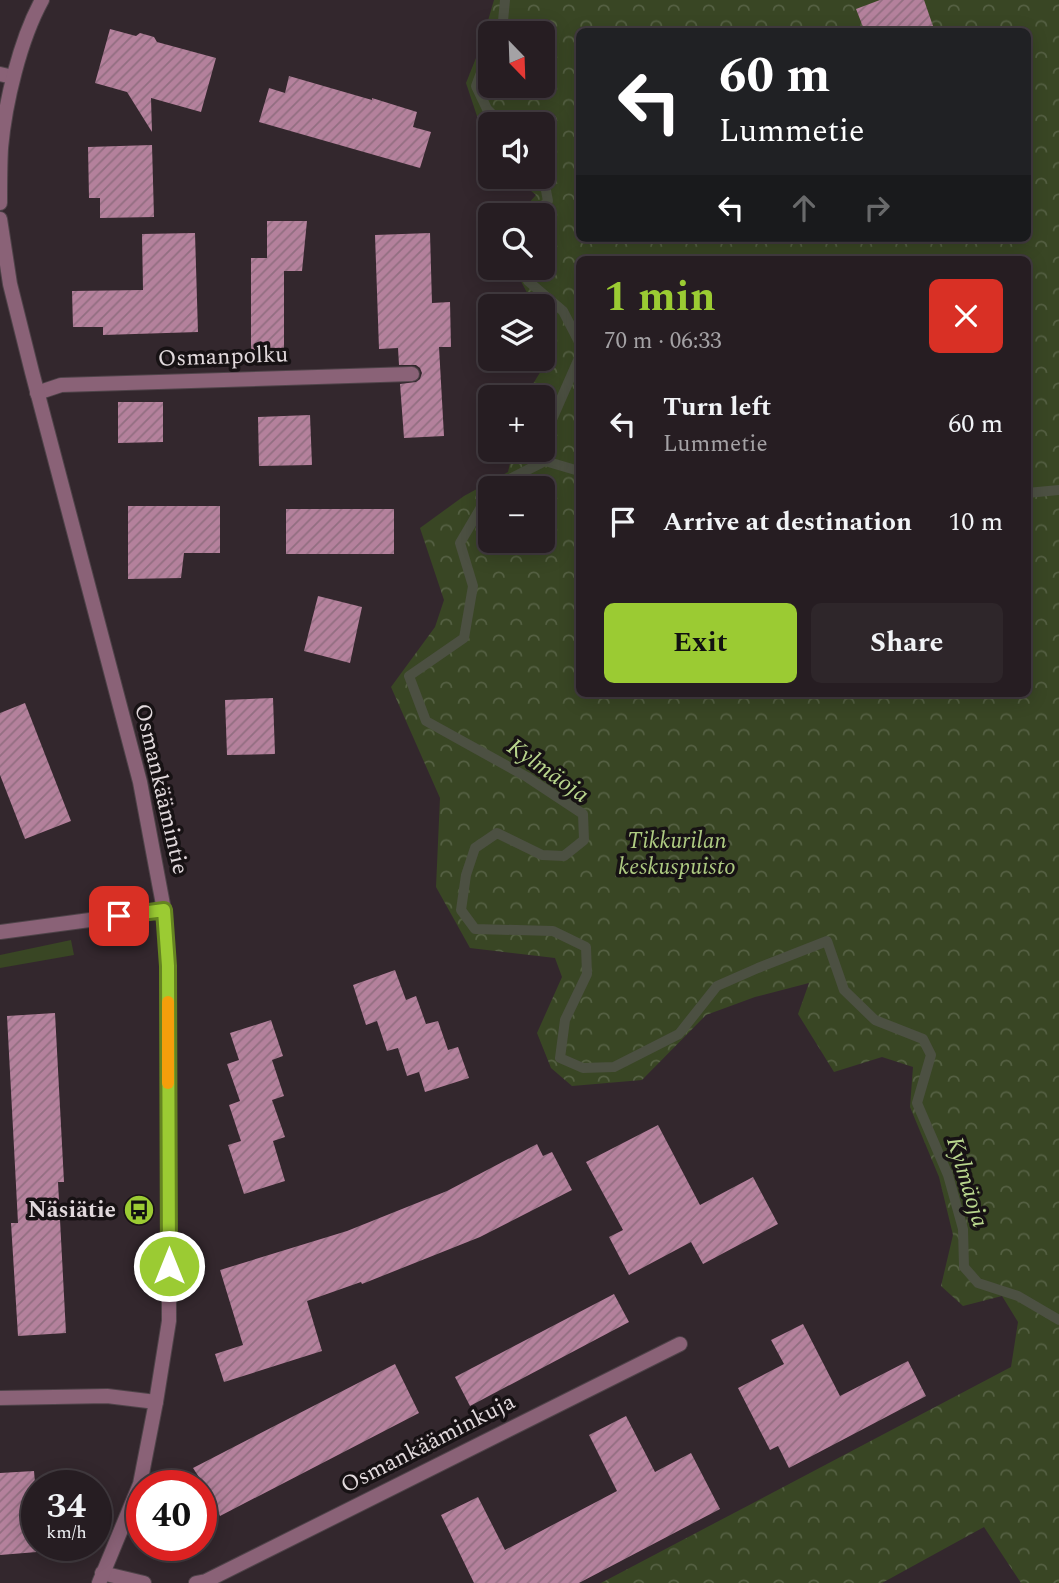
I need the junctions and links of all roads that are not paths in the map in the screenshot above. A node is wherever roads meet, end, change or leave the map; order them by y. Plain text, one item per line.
1 (42, 0) edge
2 (7, 75) edge
3 (0, 203) edge
4 (0, 219) edge
5 (412, 374) dead end
6 (37, 393) junction
7 (164, 910) junction
8 (0, 932) edge
9 (680, 1344) dead end
10 (0, 1398) edge
11 (156, 1402) junction
12 (101, 1578) edge
13 (144, 1583) edge
14 (197, 1583) edge

1 - 2 street
2 - 3 street
4 - 6 street, Osmankäämintie
5 - 6 street, Osmanpolku
6 - 7 street, Osmankäämintie
7 - 8 street
7 - 11 street, Osmankäämintie
9 - 14 street, Osmankääminkuja
10 - 11 street
11 - 12 street, Osmankäämintie
12 - 13 street

